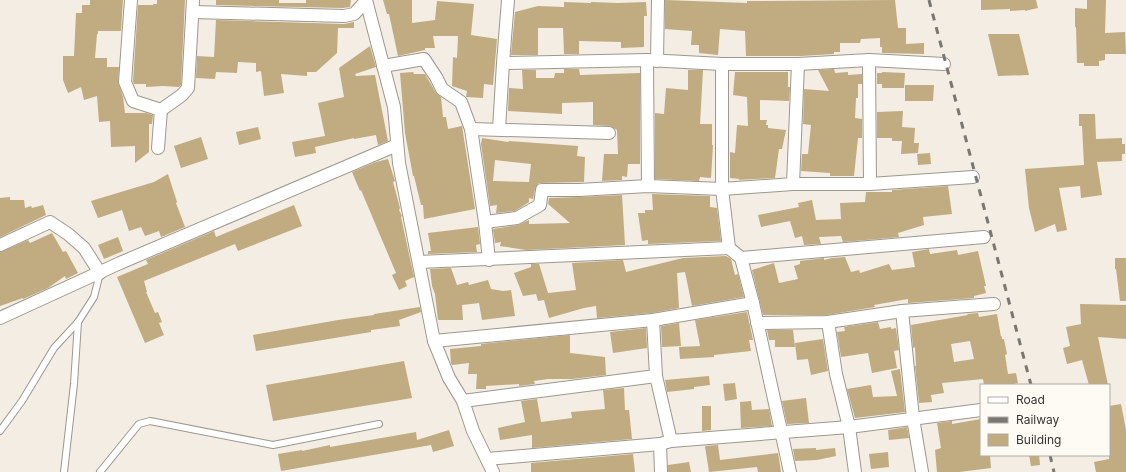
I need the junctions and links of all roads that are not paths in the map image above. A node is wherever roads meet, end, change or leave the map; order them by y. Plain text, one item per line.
1 (131, 0) edge
2 (508, 0) edge
3 (658, 0) edge
4 (367, 3) edge
5 (193, 6) edge
6 (652, 60) junction
7 (869, 60) junction
8 (503, 63) junction
9 (722, 64) junction
10 (798, 64) junction
11 (944, 64) dead end
12 (383, 66) junction
13 (161, 110) junction
14 (471, 129) junction
15 (499, 129) junction
16 (609, 133) dead end
17 (397, 145) junction
18 (158, 148) dead end
19 (973, 176) dead end
20 (793, 184) junction
21 (870, 184) junction
22 (648, 186) junction
23 (722, 189) junction
24 (485, 222) junction
25 (984, 237) dead end
26 (0, 245) edge
27 (729, 248) junction
28 (741, 258) junction
29 (488, 260) junction
30 (419, 262) junction
31 (100, 273) junction
32 (753, 303) junction
33 (994, 304) dead end
34 (902, 311) junction
35 (0, 318) edge
36 (653, 320) junction
37 (78, 322) junction
38 (828, 322) junction
39 (757, 323) junction
40 (434, 341) junction
41 (656, 376) junction
42 (463, 401) junction
43 (980, 410) edge
44 (913, 418) junction
45 (380, 424) dead end
46 (849, 427) junction
47 (0, 431) edge
48 (780, 433) junction
49 (666, 443) junction
50 (487, 459) junction
51 (64, 472) edge
52 (100, 472) edge
53 (493, 472) edge
54 (661, 472) edge
55 (790, 472) edge
56 (855, 472) edge
57 (922, 472) edge

1 - 13 street
2 - 8 street
3 - 6 street
4 - 5 street
4 - 12 street
5 - 13 street
6 - 8 street
6 - 9 street
6 - 22 street
7 - 10 street
7 - 11 street
7 - 21 street
8 - 15 street
9 - 10 street
9 - 23 street
10 - 20 street
12 - 14 street
12 - 17 street
13 - 18 street
14 - 15 street
14 - 24 street
15 - 16 street
17 - 30 street
17 - 31 street
19 - 21 street
20 - 21 street
20 - 23 street
22 - 23 street
22 - 24 street
23 - 27 street
24 - 29 street
25 - 28 street
26 - 31 street
27 - 28 street
27 - 29 street
28 - 32 street
29 - 30 street
30 - 40 street
31 - 35 street
31 - 37 lane
32 - 36 street
32 - 39 street
33 - 34 street
34 - 38 street
34 - 44 street
36 - 40 street
36 - 41 street
37 - 47 lane
37 - 51 lane
38 - 39 street
38 - 46 street
39 - 48 street
40 - 42 street
41 - 42 street
41 - 49 street
42 - 50 street
43 - 44 street
44 - 46 street
44 - 57 street
45 - 52 lane
46 - 48 street
46 - 56 street
48 - 49 street
48 - 55 street
49 - 50 street
49 - 54 street
50 - 53 street

